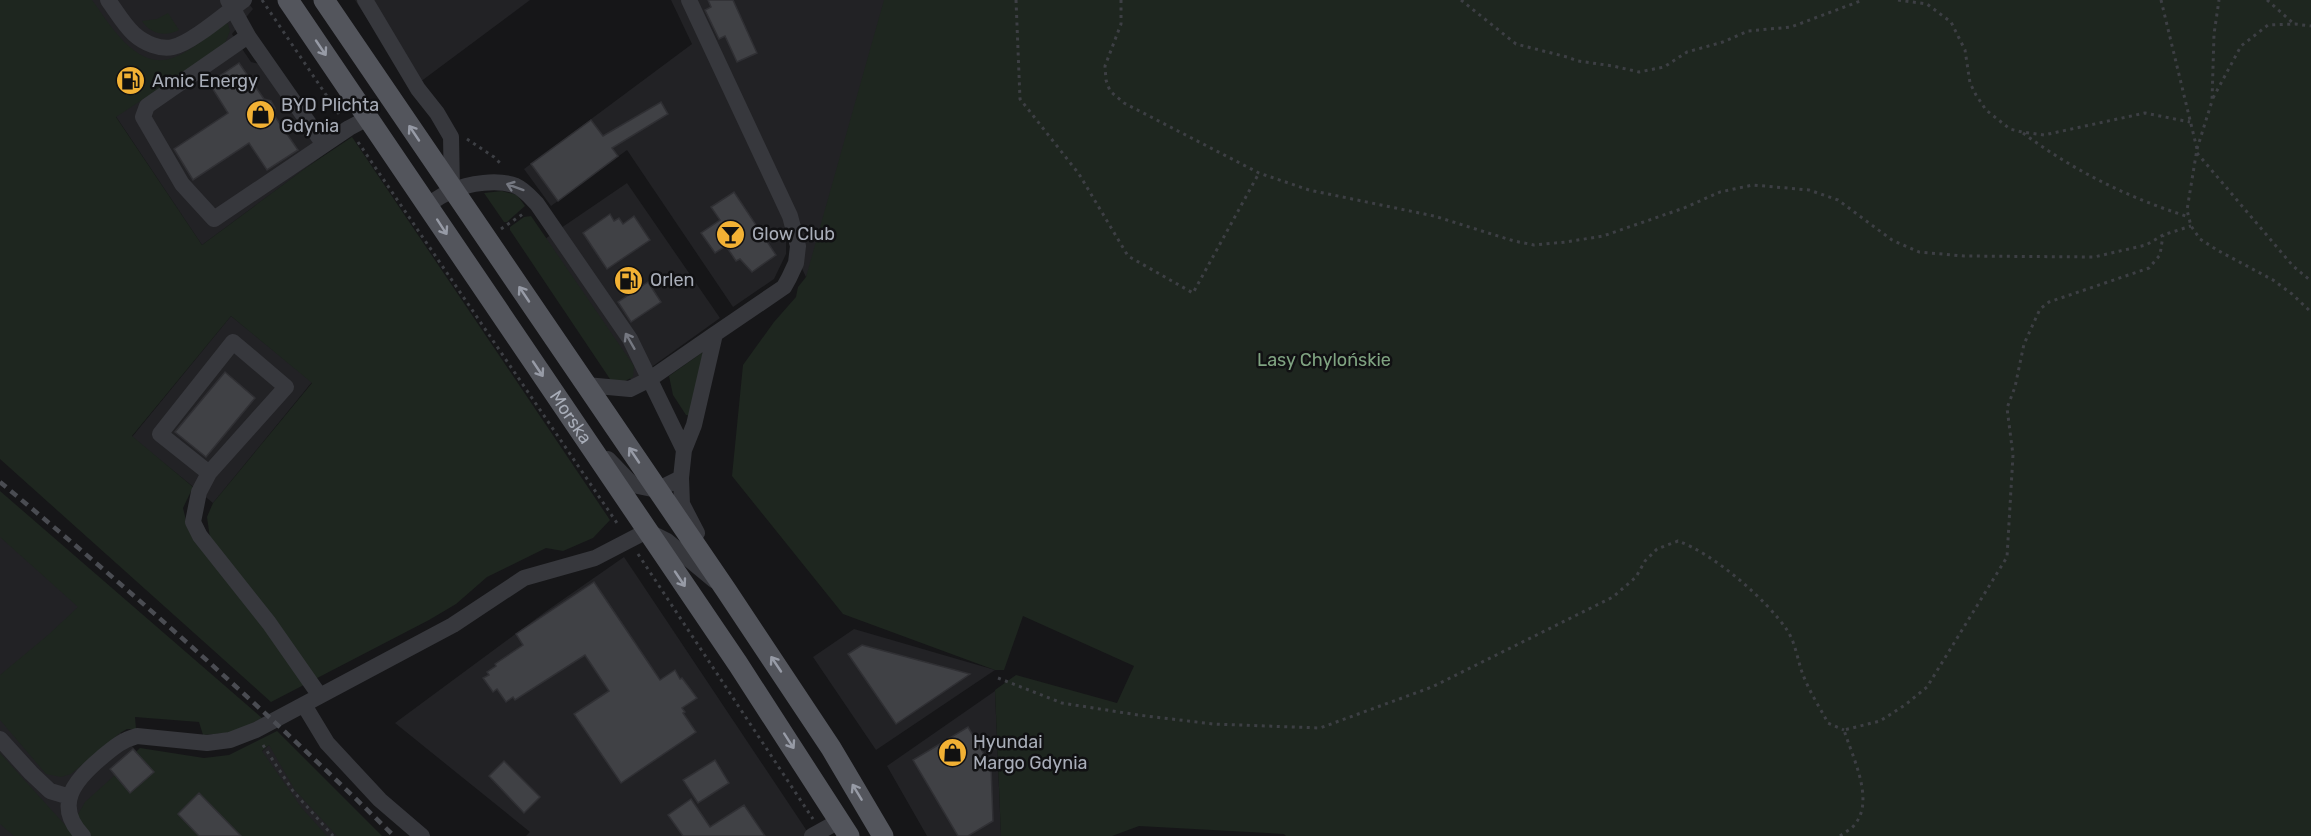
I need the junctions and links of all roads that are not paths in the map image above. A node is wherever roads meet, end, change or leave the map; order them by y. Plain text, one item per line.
1 (108, 0) edge
2 (288, 0) edge
3 (324, 0) edge
4 (365, 0) edge
5 (689, 0) edge
6 (235, 3) edge
7 (248, 36) junction
8 (368, 118) junction
9 (324, 145) junction
10 (453, 190) junction
11 (428, 205) junction
12 (715, 334) junction
13 (650, 379) junction
14 (586, 385) junction
15 (578, 428) junction
16 (684, 450) junction
17 (208, 473) junction
18 (681, 478) junction
19 (657, 490) junction
20 (639, 536) junction
21 (726, 590) junction
22 (320, 696) junction
23 (304, 705) junction
24 (0, 740) edge
25 (70, 797) junction
26 (844, 828) edge
27 (816, 834) edge
28 (83, 836) edge
29 (422, 836) edge
30 (883, 836) edge

1 - 6 lane
2 -> 8 main road, Morska
10 -> 3 main road, Morska
4 - 10 lane
5 - 12 lane
6 - 7 lane
7 - 9 lane
7 - 9 lane
8 - 9 lane
8 - 11 main road, Morska
10 - 11 lane
13 -> 10 lane
14 -> 10 main road, Morska
11 -> 15 main road, Morska
12 - 13 lane
12 - 16 lane
13 - 14 lane
13 - 16 lane
19 -> 14 main road, Morska
15 - 19 lane
15 - 20 main road, Morska
16 - 18 lane
17 - 17 lane
17 - 22 lane
18 - 19 lane
18 - 21 lane
19 - 21 main road, Morska
20 - 21 lane
20 - 22 lane
20 -> 26 main road, Morska
30 -> 21 main road, Morska
22 - 23 lane
23 - 25 lane
23 - 29 lane
24 - 25 lane
25 - 28 lane
26 - 27 lane

